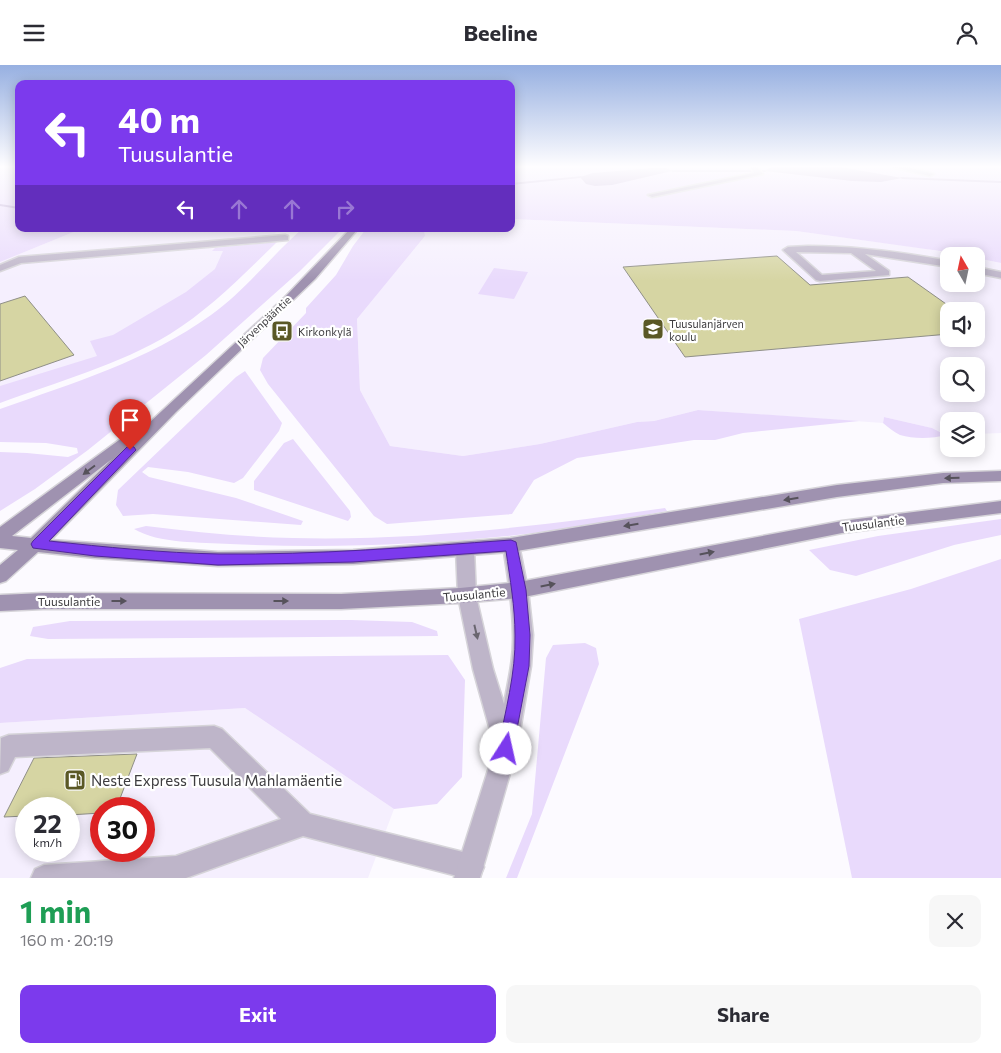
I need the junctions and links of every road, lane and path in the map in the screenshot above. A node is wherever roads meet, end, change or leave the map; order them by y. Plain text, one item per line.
1 (352, 232) edge
2 (285, 238) dead end
3 (853, 250) junction
4 (940, 263) edge
5 (0, 267) edge
6 (985, 272) edge
7 (1001, 275) edge
8 (170, 409) junction
9 (1001, 476) edge
10 (1001, 507) edge
11 (0, 536) edge
12 (0, 541) edge
13 (37, 544) junction
14 (511, 545) junction
15 (465, 550) junction
16 (0, 576) edge
17 (519, 590) junction
18 (467, 596) junction
19 (0, 603) edge
20 (506, 749) junction
21 (0, 763) edge
22 (303, 824) junction
23 (469, 873) edge
24 (44, 878) edge

1 - 8 main road, Järvenpääntie
2 - 5 street
3 - 3 street
3 - 4 street
6 - 7 street
8 -> 11 main road, Järvenpääntie
8 - 13 main road, Järvenpääntie
9 -> 14 main road
17 -> 10 main road, Tuusulantie
12 - 13 main road
13 - 15 main road
13 - 16 main road, Järvenpääntie
14 - 15 main road
14 - 17 street
15 - 18 street
17 - 18 main road, Tuusulantie
17 - 20 street
19 -> 18 main road, Tuusulantie
18 -> 20 street
20 - 23 street
21 - 22 street
22 - 23 street
22 - 24 street

